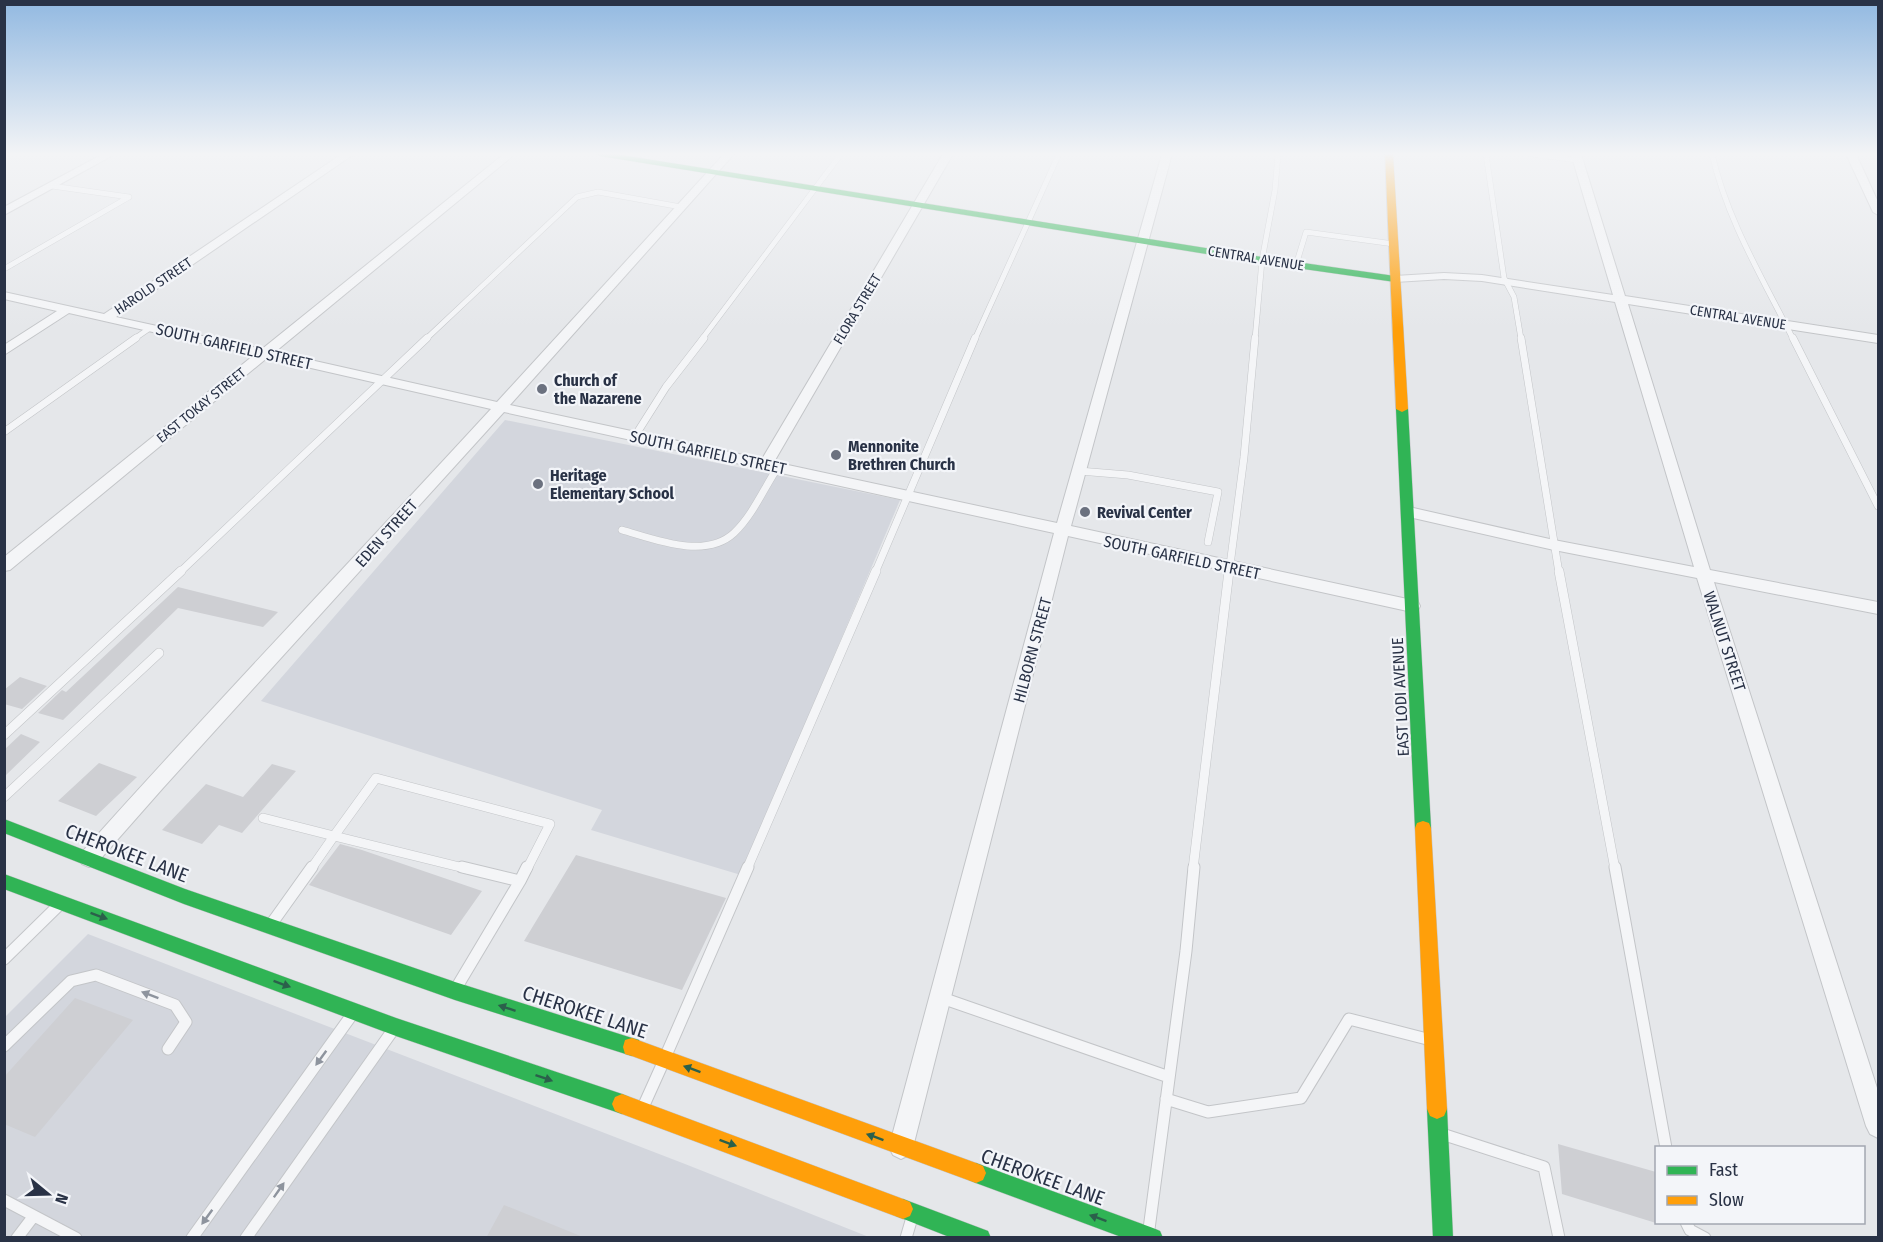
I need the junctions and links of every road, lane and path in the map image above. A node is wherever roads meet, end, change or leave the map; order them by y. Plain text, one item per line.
1 (103, 212) edge
2 (263, 212) edge
3 (439, 212) edge
4 (561, 212) edge
5 (677, 212) edge
6 (798, 212) edge
7 (915, 212) edge
8 (967, 212) edge
9 (1032, 212) edge
10 (1151, 212) edge
11 (1271, 212) edge
12 (1392, 212) edge
13 (1495, 212) edge
14 (1593, 212) edge
15 (1731, 212) edge
16 (1027, 222) junction
17 (1144, 240) junction
18 (1394, 244) junction
19 (1262, 260) junction
20 (1296, 265) junction
21 (4, 269) edge
22 (1395, 279) junction
23 (1506, 282) junction
24 (4, 295) edge
25 (1621, 299) junction
26 (69, 309) junction
27 (106, 318) junction
28 (1788, 325) junction
29 (150, 328) junction
30 (1878, 339) edge
31 (4, 351) edge
32 (266, 353) junction
33 (381, 380) junction
34 (500, 407) junction
35 (4, 432) edge
36 (635, 436) junction
37 (772, 466) junction
38 (1079, 471) junction
39 (906, 496) junction
40 (1878, 506) edge
41 (1408, 512) junction
42 (622, 530) dead end
43 (1062, 531) junction
44 (1208, 542) dead end
45 (1554, 545) junction
46 (4, 566) edge
47 (1231, 568) junction
48 (1704, 575) junction
49 (1412, 606) junction
50 (1878, 608) edge
51 (159, 653) dead end
52 (4, 735) edge
53 (4, 797) edge
54 (263, 818) dead end
55 (4, 826) edge
56 (334, 836) junction
57 (90, 858) junction
58 (4, 881) edge
59 (520, 881) junction
60 (62, 903) junction
61 (270, 926) junction
62 (4, 959) edge
63 (455, 991) junction
64 (941, 998) junction
65 (355, 1011) junction
66 (396, 1027) junction
67 (1433, 1040) junction
68 (4, 1046) edge
69 (168, 1049) dead end
70 (665, 1058) junction
71 (1169, 1077) junction
72 (1166, 1098) junction
73 (642, 1111) junction
74 (1878, 1126) edge
75 (1438, 1133) junction
76 (1666, 1146) edge
77 (901, 1147) junction
78 (4, 1200) edge
79 (914, 1212) junction
80 (33, 1217) junction
81 (1689, 1230) edge
82 (1150, 1237) edge
83 (17, 1238) edge
84 (76, 1238) edge
85 (192, 1238) edge
86 (246, 1238) edge
87 (906, 1238) edge
88 (981, 1238) edge
89 (1443, 1238) edge
90 (1559, 1238) edge
91 (1705, 1238) edge

1 - 21 lane
2 - 27 street, HAROLD STREET
3 - 32 street, EAST TOKAY STREET
4 - 33 lane
5 - 34 street, EDEN STREET
6 - 36 lane
7 - 37 street, FLORA STREET
8 - 16 main road, CENTRAL AVENUE
9 - 16 lane
10 - 17 street, HILBORN STREET
11 - 19 lane
12 - 18 main road, EAST LODI AVENUE
13 - 23 lane
14 - 25 street, WALNUT STREET
15 - 28 lane
16 - 17 main road, CENTRAL AVENUE
16 - 39 lane
17 - 19 main road, CENTRAL AVENUE
17 - 38 street, HILBORN STREET
18 - 20 lane
18 - 22 main road, EAST LODI AVENUE
19 - 20 main road, CENTRAL AVENUE
19 - 47 lane
20 - 22 main road, CENTRAL AVENUE
22 - 23 street, CENTRAL AVENUE
22 - 41 main road, EAST LODI AVENUE
23 - 25 street, CENTRAL AVENUE
23 - 45 lane
24 - 26 street, SOUTH GARFIELD STREET
25 - 28 street, CENTRAL AVENUE
25 - 48 street, WALNUT STREET
26 - 27 street, SOUTH GARFIELD STREET
26 - 31 street
27 - 29 street, SOUTH GARFIELD STREET
28 - 30 street, CENTRAL AVENUE
28 - 40 lane
29 - 32 street, SOUTH GARFIELD STREET
29 - 35 lane
32 - 33 street, SOUTH GARFIELD STREET
32 - 46 street, EAST TOKAY STREET
33 - 34 street, SOUTH GARFIELD STREET
33 - 52 lane
34 - 36 street, SOUTH GARFIELD STREET
34 - 57 street, EDEN STREET
36 - 37 street, SOUTH GARFIELD STREET
37 - 39 street, SOUTH GARFIELD STREET
37 - 42 lane
38 - 43 street, HILBORN STREET
38 - 44 lane
39 - 43 street, SOUTH GARFIELD STREET
39 - 70 lane
41 - 45 street
41 - 49 main road, EAST LODI AVENUE
43 - 47 street, SOUTH GARFIELD STREET
43 - 64 street, HILBORN STREET
45 - 48 street
45 - 76 lane
47 - 49 street, SOUTH GARFIELD STREET
47 - 71 lane
48 - 50 street
48 - 74 street, WALNUT STREET
49 - 67 main road, EAST LODI AVENUE
51 - 53 lane
54 - 56 lane
55 - 57 main road, CHEROKEE LANE
56 - 59 lane
56 - 59 lane
56 - 61 lane
57 - 61 main road, CHEROKEE LANE
58 - 60 main road
59 - 63 lane
60 - 62 lane
60 -> 65 main road
61 - 63 main road, CHEROKEE LANE
70 -> 63 main road, CHEROKEE LANE
64 - 71 lane
64 - 77 street, HILBORN STREET
65 - 66 main road
65 -> 85 lane
66 -> 73 main road
86 -> 66 lane
67 - 72 lane
67 - 75 main road, EAST LODI AVENUE
69 -> 68 lane
70 - 73 lane
77 -> 70 main road, CHEROKEE LANE
71 - 72 lane
72 - 82 lane
73 -> 79 main road
75 - 89 main road, EAST LODI AVENUE
75 - 90 lane
82 -> 77 main road, CHEROKEE LANE
78 - 80 lane
79 - 87 lane
79 - 88 main road
80 - 83 lane
80 - 84 lane
81 - 91 lane

